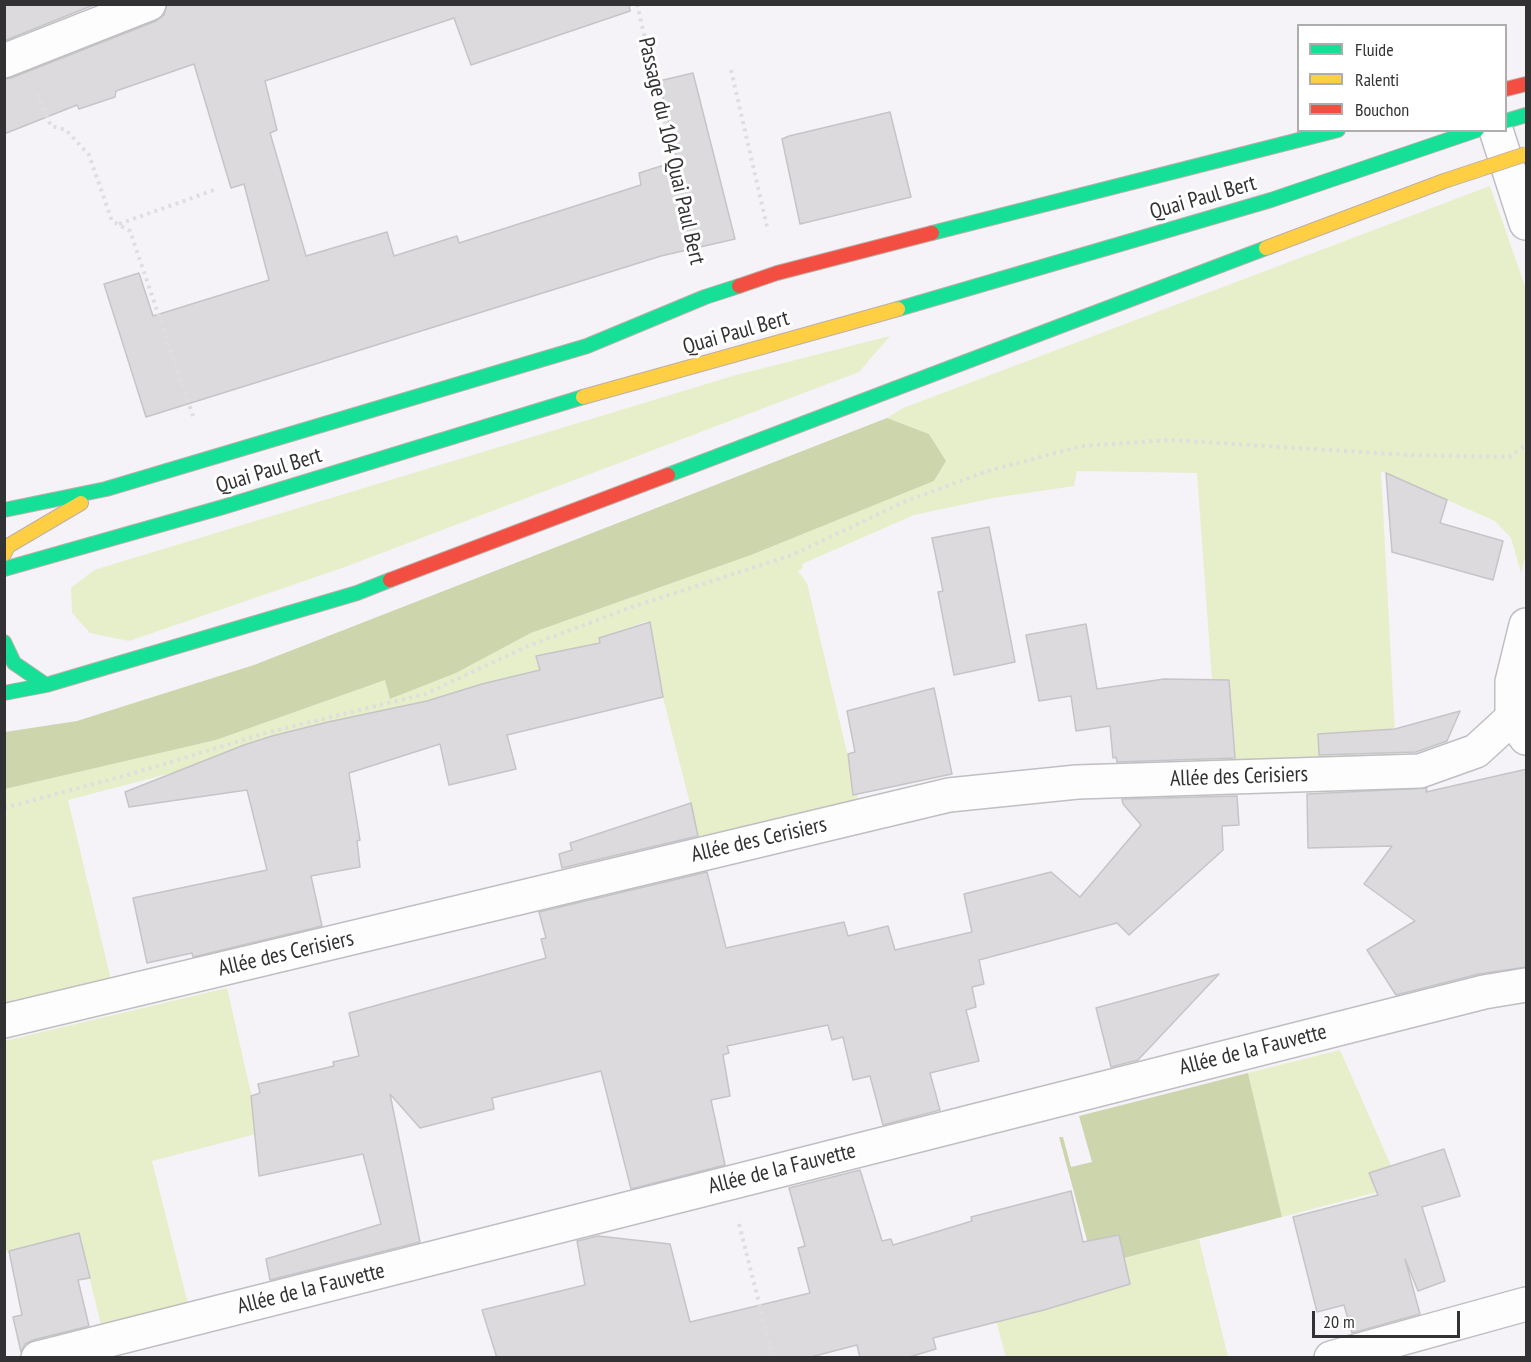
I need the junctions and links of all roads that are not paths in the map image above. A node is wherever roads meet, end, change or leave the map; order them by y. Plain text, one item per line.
1 (149, 4) edge
2 (12, 58) edge
3 (1527, 84) edge
4 (1507, 89) edge
5 (1527, 115) edge
6 (1507, 121) edge
7 (1330, 132) edge
8 (1471, 132) edge
9 (1497, 132) edge
10 (1527, 154) edge
11 (1527, 223) edge
12 (106, 489) junction
13 (4, 510) edge
14 (4, 554) edge
15 (4, 569) edge
16 (1527, 625) edge
17 (4, 642) edge
18 (46, 685) junction
19 (4, 693) edge
20 (1519, 728) edge
21 (1527, 984) edge
22 (4, 1021) edge
23 (1527, 1304) edge
24 (38, 1358) edge
25 (1331, 1358) edge

1 - 2 street
3 - 4 main road
5 - 6 main road
7 - 12 main road, Quai Paul Bert
8 - 15 main road, Quai Paul Bert
9 - 11 street
10 - 18 main road, bridge
12 - 13 main road, Quai Paul Bert
12 - 14 main road
16 - 20 street
17 - 18 main road
18 - 19 main road
20 - 22 street, Allée des Cerisiers
21 - 24 street, Allée de la Fauvette
23 - 25 street

